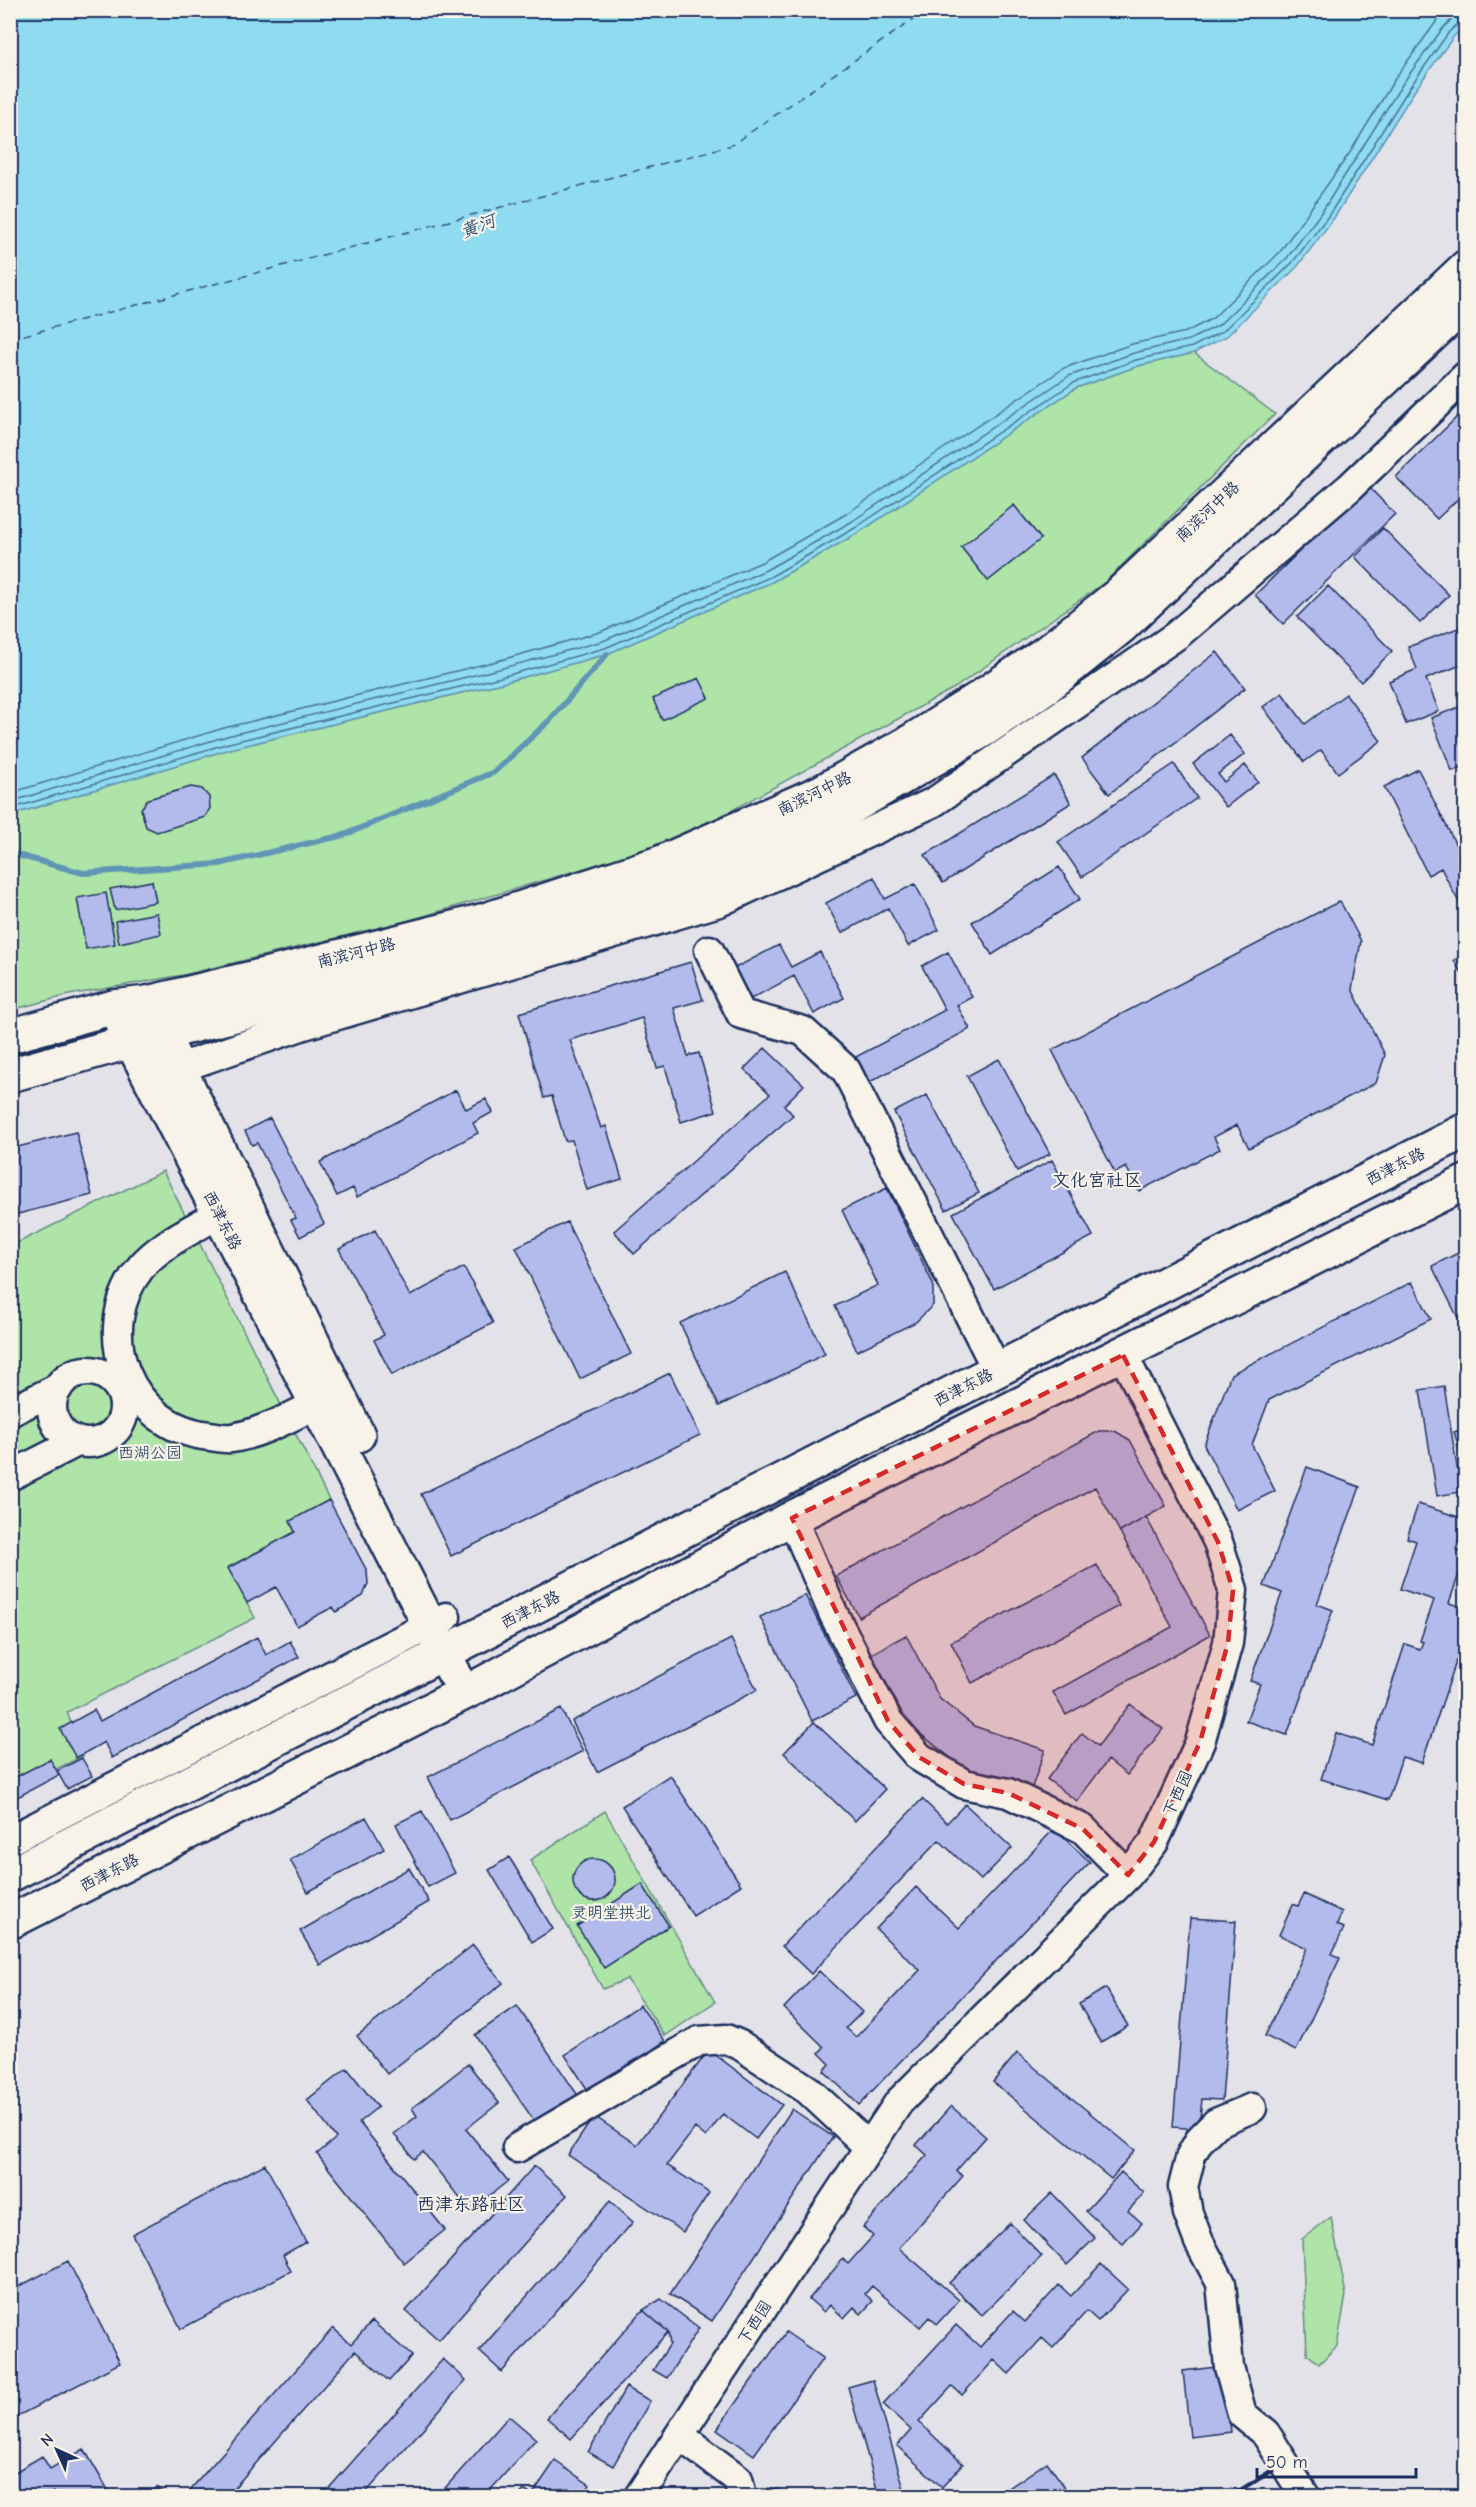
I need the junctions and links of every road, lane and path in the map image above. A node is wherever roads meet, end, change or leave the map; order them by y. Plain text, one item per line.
1 (1466, 267) edge
2 (1466, 303) edge
3 (1466, 376) edge
4 (709, 950) dead end
5 (147, 1003) junction
6 (114, 1007) junction
7 (10, 1036) edge
8 (147, 1038) junction
9 (179, 1068) junction
10 (10, 1075) edge
11 (1466, 1130) edge
12 (1466, 1182) edge
13 (220, 1213) junction
14 (1123, 1355) junction
15 (997, 1370) junction
16 (125, 1387) junction
17 (57, 1388) junction
18 (317, 1404) junction
19 (10, 1412) edge
20 (77, 1442) junction
21 (10, 1476) edge
22 (792, 1518) junction
23 (445, 1635) junction
24 (472, 1689) junction
25 (10, 1840) edge
26 (10, 1875) edge
27 (1128, 1875) junction
28 (10, 1922) edge
29 (1252, 2108) dead end
30 (869, 2146) junction
31 (517, 2148) dead end
32 (679, 2435) junction
33 (639, 2496) edge
34 (742, 2496) edge
35 (1305, 2496) edge

1 - 5 main road, 南滨河中路
2 - 8 main road, 南滨河中路
3 - 9 street
4 - 15 street
5 - 6 main road, 南滨河中路
5 - 8 main road, 西津东路
6 - 7 main road, 南滨河中路
6 - 8 main road, 西津东路
8 - 9 main road, 西津东路
8 - 10 main road, 南滨河中路
8 - 13 main road, 西津东路
9 - 23 main road, 西津东路
11 - 15 main road, 西津东路
12 - 14 main road, 西津东路
13 - 16 street
13 - 18 main road, 西津东路
14 - 22 main road, 西津东路
14 - 27 street, 下西园
15 - 23 main road, 西津东路
16 - 17 street
16 - 18 street
16 - 20 street
17 - 19 street
17 - 20 street
18 - 23 main road, 西津东路
20 - 21 street
22 - 24 main road, 西津东路
22 - 27 street
23 - 24 main road, 西津东路
23 - 25 street, 西津东路
23 - 26 main road, 西津东路
24 - 28 main road, 西津东路
27 - 30 street, 下西园
29 - 35 street
30 - 31 street
30 - 32 street, 下西园
32 - 33 street, 下西园
32 - 34 street

